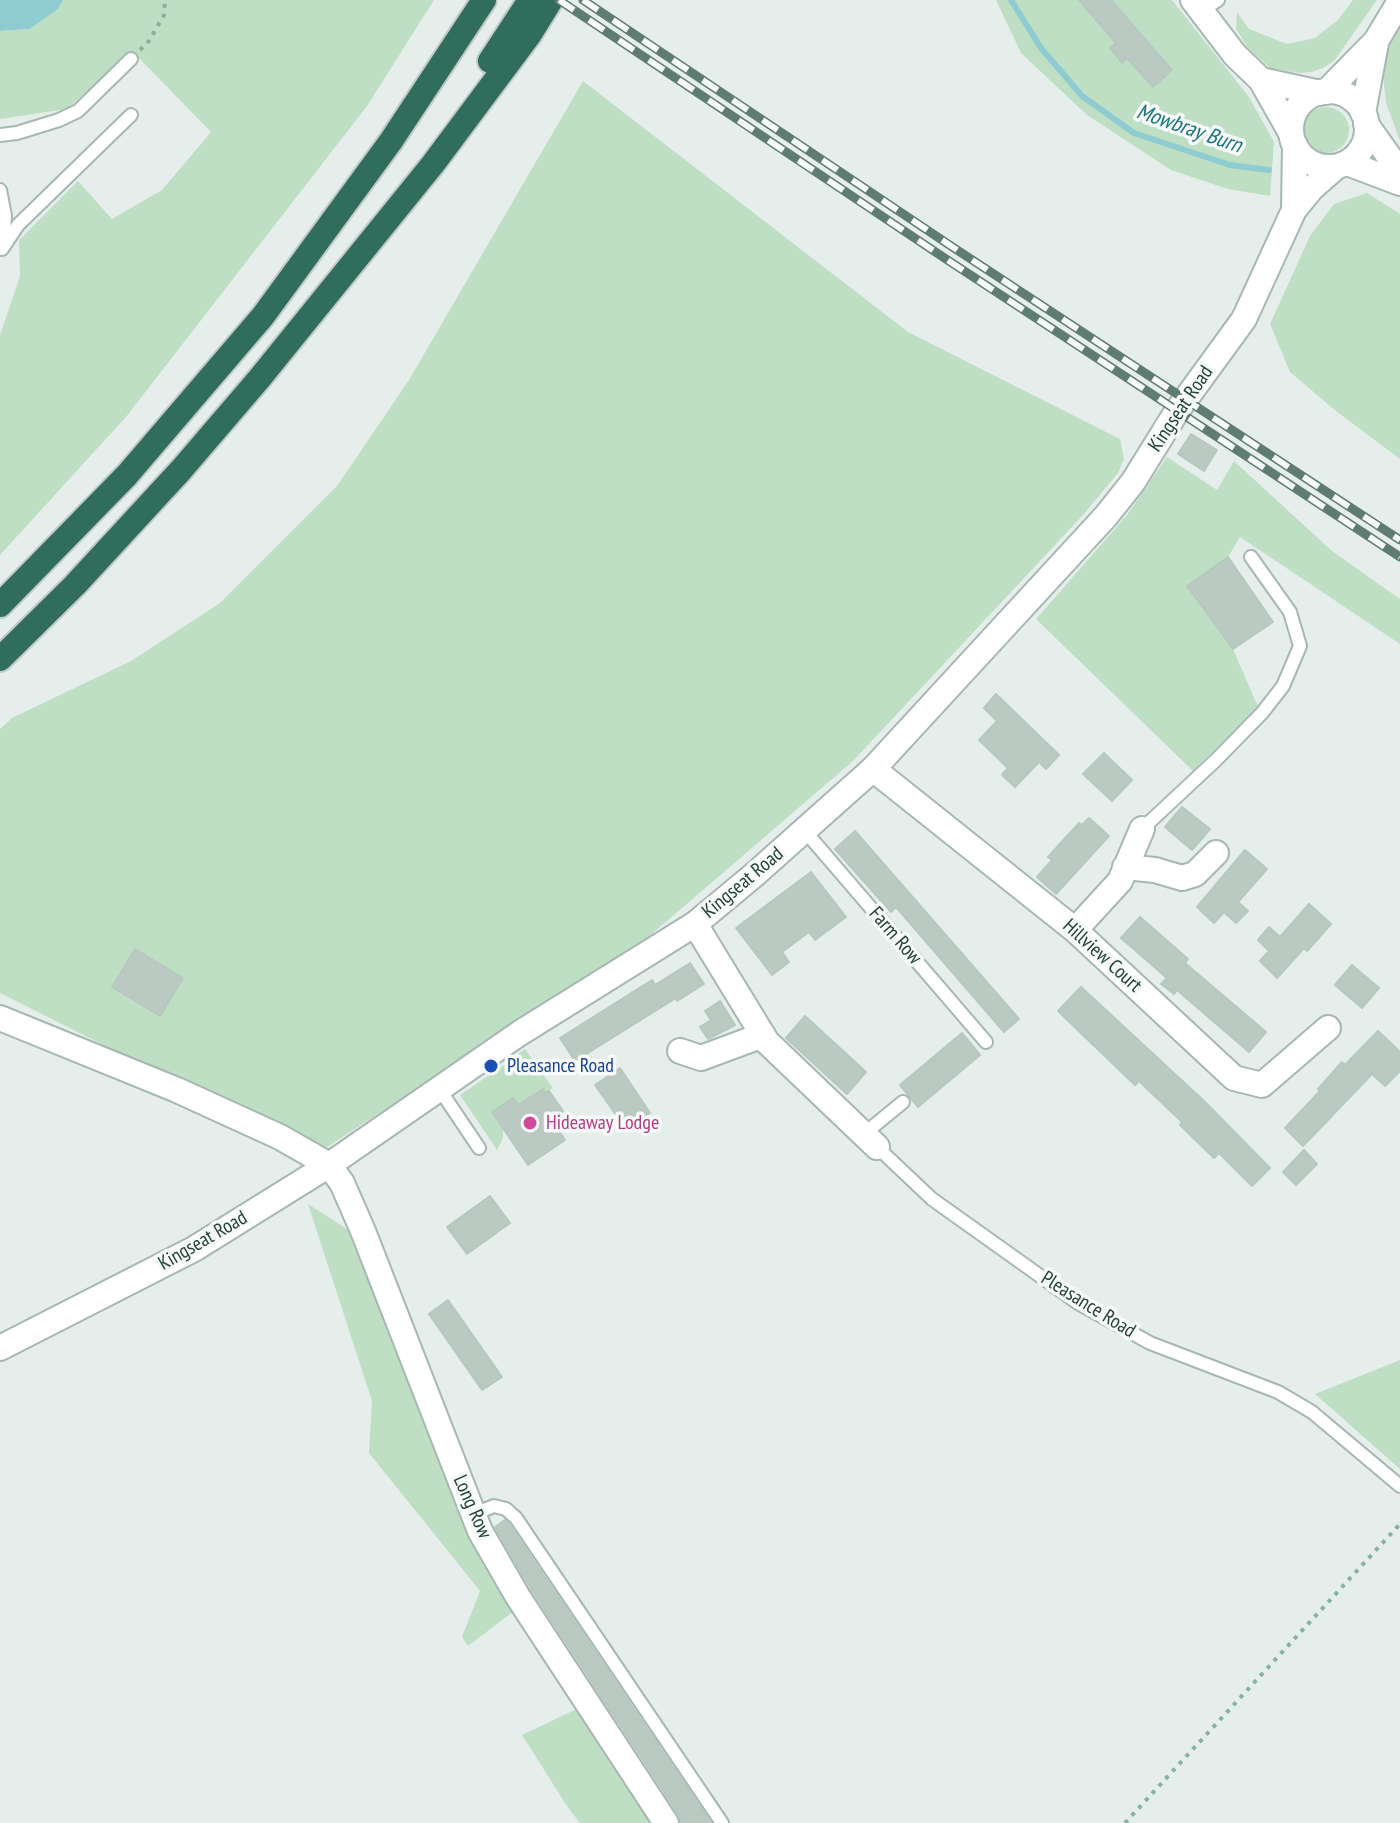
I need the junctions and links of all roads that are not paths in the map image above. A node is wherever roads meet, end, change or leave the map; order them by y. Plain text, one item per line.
1 (480, 0) edge
2 (530, 0) edge
3 (551, 0) edge
4 (1400, 1) edge
5 (1204, 4) edge
6 (522, 30) junction
7 (1376, 41) junction
8 (131, 59) road end
9 (1261, 80) junction
10 (1323, 92) junction
11 (131, 115) dead end
12 (1365, 119) junction
13 (0, 135) edge
14 (1293, 139) junction
15 (1341, 165) junction
16 (1400, 172) edge
17 (1400, 183) edge
18 (0, 190) edge
19 (1294, 210) junction
20 (1, 252) edge
21 (1251, 557) dead end
22 (0, 605) edge
23 (0, 659) edge
24 (873, 769) junction
25 (1142, 829) joint
26 (804, 830) junction
27 (1216, 853) dead end
28 (1125, 867) junction
29 (695, 924) junction
30 (1075, 930) junction
31 (0, 1018) edge
32 (1328, 1028) dead end
33 (763, 1035) junction
34 (986, 1042) dead end
35 (680, 1051) dead end
36 (438, 1087) junction
37 (903, 1102) dead end
38 (870, 1141) junction
39 (479, 1148) dead end
40 (329, 1165) junction
41 (0, 1348) edge
42 (1400, 1486) edge
43 (474, 1514) junction
44 (666, 1823) edge
45 (722, 1823) edge

1 - 22 highway
2 - 6 highway
3 - 6 highway
4 - 7 street, Kingseat Road
5 - 9 street
6 - 23 highway
7 - 10 street, Kingseat Road
7 - 12 street, Kingseat Road
8 - 13 lane
9 - 10 street
9 - 14 street
10 - 12 street
10 - 14 street, Kingseat Road
11 - 20 lane
12 - 15 street, Kingseat Road
12 - 16 street
14 - 15 street
14 - 19 street, Kingseat Road
15 - 17 street
15 - 19 street, Kingseat Road
18 - 20 lane
19 - 24 street, Kingseat Road
21 - 25 lane
24 - 26 street, Kingseat Road
24 - 30 street, Hillview Court
25 - 28 street
26 - 29 street, Kingseat Road
26 - 34 lane, Farm Row
27 - 28 street
28 - 30 street
29 - 33 street, Pleasance Road
29 - 36 street, Kingseat Road
30 - 32 street, Hillview Court
31 - 40 street
33 - 35 street
33 - 38 street, Pleasance Road
36 - 39 lane
36 - 40 street, Kingseat Road
37 - 38 lane
38 - 42 lane, Pleasance Road
40 - 41 street, Kingseat Road
40 - 43 street, Long Row
43 - 44 street, Long Row
43 - 45 lane

